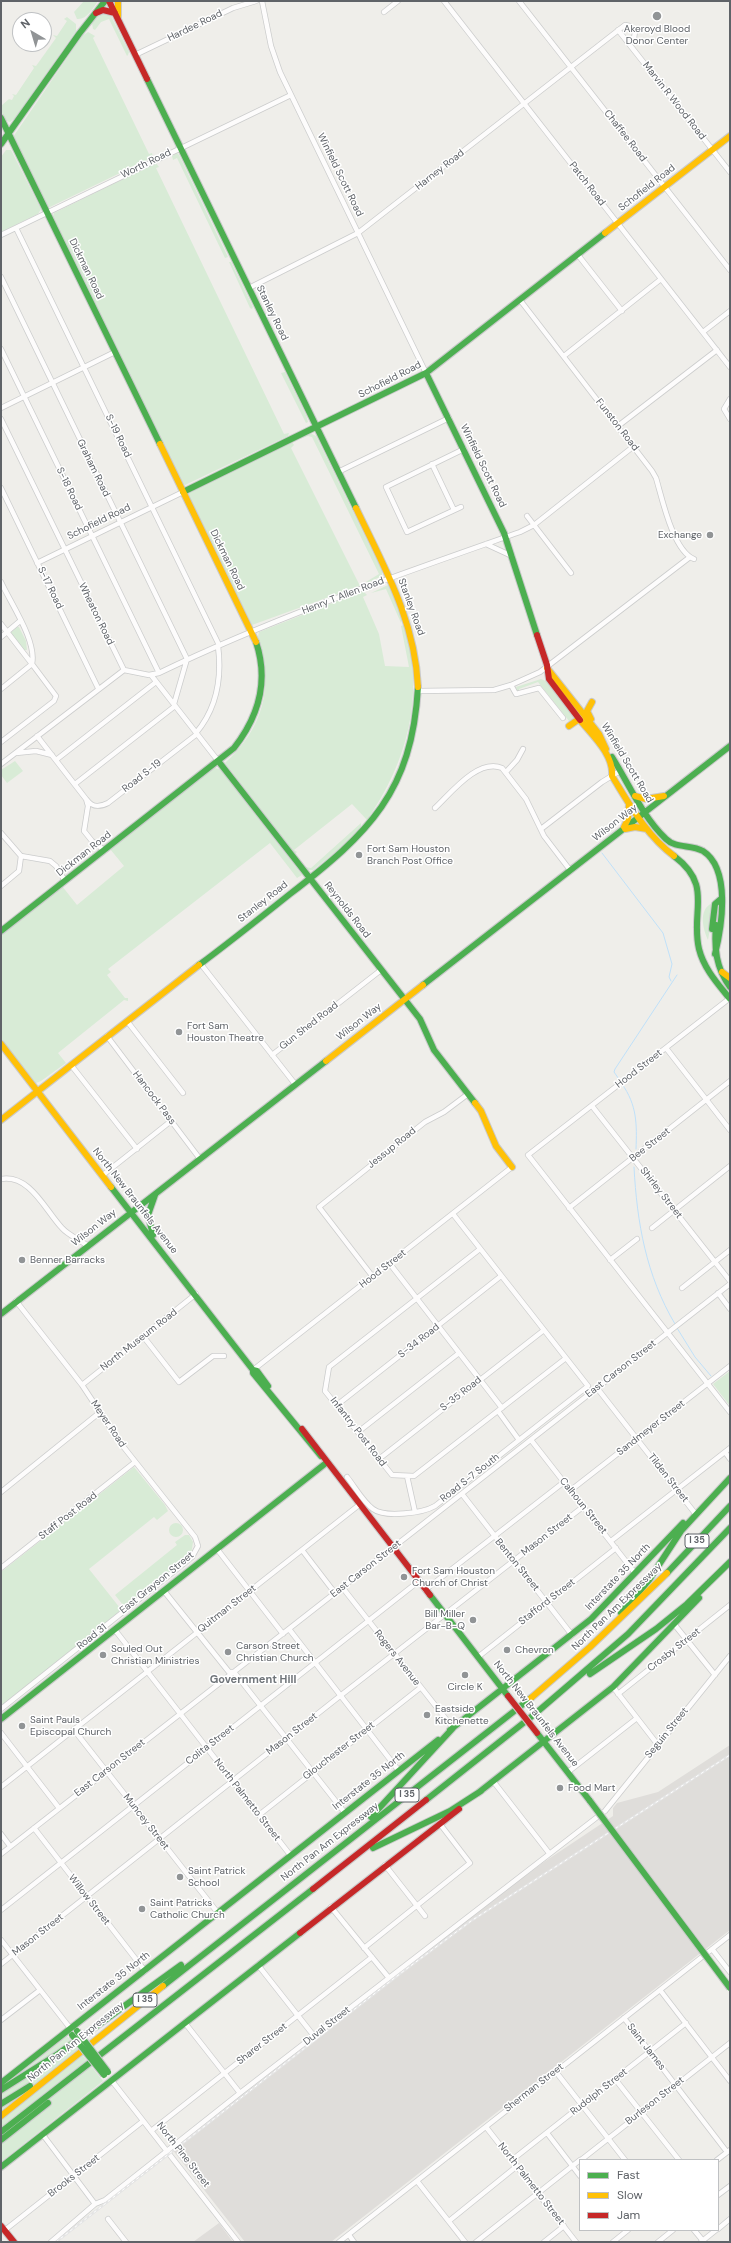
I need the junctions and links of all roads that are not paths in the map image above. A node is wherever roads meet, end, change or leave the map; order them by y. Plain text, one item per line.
1 (101, 1) edge
2 (105, 1) edge
3 (109, 1) edge
4 (118, 1) edge
5 (256, 1) edge
6 (262, 1) edge
7 (398, 1) edge
8 (444, 1) edge
9 (520, 1) edge
10 (384, 12) dead end
11 (94, 13) junction
12 (115, 13) junction
13 (118, 20) junction
14 (618, 30) junction
15 (629, 43) junction
16 (135, 55) junction
17 (571, 67) junction
18 (291, 95) junction
19 (525, 104) junction
20 (1, 118) edge
21 (9, 134) junction
22 (730, 136) edge
23 (1, 144) edge
24 (180, 147) junction
25 (712, 150) junction
26 (730, 172) edge
27 (665, 187) junction
28 (47, 213) junction
29 (618, 224) junction
30 (16, 228) junction
31 (358, 233) junction
32 (1, 235) edge
33 (578, 255) junction
34 (730, 270) edge
35 (1, 277) edge
36 (661, 279) junction
37 (249, 288) junction
38 (520, 300) junction
39 (622, 311) junction
40 (730, 311) edge
41 (703, 332) junction
42 (1, 349) edge
43 (717, 350) junction
44 (115, 352) junction
45 (564, 356) junction
46 (84, 367) junction
47 (730, 367) edge
48 (426, 373) junction
49 (52, 383) junction
50 (24, 397) junction
51 (730, 399) edge
52 (1, 408) edge
53 (449, 418) junction
54 (1, 419) edge
55 (730, 419) edge
56 (618, 426) junction
57 (316, 427) junction
58 (634, 446) junction
59 (464, 449) junction
60 (432, 464) junction
61 (338, 472) junction
62 (1, 488) edge
63 (183, 492) junction
64 (152, 507) junction
65 (460, 507) dead end
66 (454, 510) junction
67 (527, 516) dead end
68 (120, 522) junction
69 (534, 525) junction
70 (92, 536) junction
71 (506, 537) junction
72 (486, 544) junction
73 (64, 549) junction
74 (512, 556) junction
75 (37, 563) junction
76 (571, 572) dead end
77 (390, 578) junction
78 (1, 582) edge
79 (20, 621) junction
80 (1, 624) edge
81 (7, 632) junction
82 (251, 632) junction
83 (1, 637) edge
84 (219, 646) junction
85 (187, 659) junction
86 (32, 664) junction
87 (546, 667) junction
88 (124, 670) junction
89 (159, 673) junction
90 (151, 675) junction
91 (156, 682) junction
92 (510, 685) junction
93 (98, 688) junction
94 (1, 689) edge
95 (417, 691) junction
96 (575, 704) junction
97 (174, 705) junction
98 (563, 718) dead end
99 (579, 718) junction
100 (569, 726) dead end
101 (196, 733) junction
102 (599, 734) junction
103 (37, 736) junction
104 (1, 742) edge
105 (730, 746) edge
106 (523, 749) dead end
107 (15, 753) junction
108 (52, 755) junction
109 (56, 760) junction
110 (218, 762) junction
111 (1, 764) edge
112 (620, 771) junction
113 (506, 772) junction
114 (612, 776) junction
115 (75, 784) junction
116 (668, 794) junction
117 (636, 796) junction
118 (86, 799) junction
119 (659, 801) junction
120 (629, 804) junction
121 (435, 808) dead end
122 (645, 812) junction
123 (638, 817) junction
124 (655, 826) junction
125 (541, 829) junction
126 (622, 830) junction
127 (647, 830) junction
128 (1, 832) edge
129 (6, 838) junction
130 (1, 842) edge
131 (104, 850) junction
132 (21, 856) junction
133 (570, 870) junction
134 (310, 878) junction
135 (65, 881) junction
136 (1, 886) edge
137 (1, 931) edge
138 (200, 963) junction
139 (381, 970) junction
140 (722, 972) junction
141 (730, 978) edge
142 (730, 987) edge
143 (730, 998) edge
144 (405, 1000) junction
145 (127, 1020) junction
146 (107, 1036) junction
147 (1, 1044) edge
148 (666, 1048) junction
149 (272, 1055) junction
150 (71, 1065) junction
151 (730, 1081) edge
152 (295, 1084) junction
153 (38, 1091) junction
154 (183, 1094) dead end
155 (468, 1094) junction
156 (706, 1100) junction
157 (592, 1106) junction
158 (1, 1120) edge
159 (171, 1121) junction
160 (730, 1130) edge
161 (137, 1149) junction
162 (633, 1158) junction
163 (200, 1159) junction
164 (730, 1166) edge
165 (512, 1167) joint
166 (103, 1175) junction
167 (1, 1179) edge
168 (158, 1191) junction
169 (569, 1208) junction
170 (674, 1210) junction
171 (131, 1212) junction
172 (453, 1214) junction
173 (652, 1228) dead end
174 (637, 1239) dead end
175 (88, 1246) junction
176 (480, 1249) junction
177 (730, 1250) edge
178 (162, 1251) junction
179 (610, 1260) junction
180 (715, 1262) junction
181 (390, 1264) junction
182 (502, 1276) junction
183 (373, 1277) junction
184 (730, 1283) edge
185 (682, 1288) dead end
186 (718, 1293) junction
187 (196, 1294) junction
188 (417, 1298) junction
189 (16, 1301) junction
190 (730, 1309) edge
191 (1, 1314) edge
192 (438, 1326) junction
193 (544, 1330) junction
194 (668, 1333) junction
195 (143, 1336) junction
196 (459, 1353) junction
197 (224, 1356) dead end
198 (566, 1358) junction
199 (730, 1366) edge
200 (253, 1370) junction
201 (480, 1380) junction
202 (708, 1383) junction
203 (82, 1385) junction
204 (597, 1388) junction
205 (337, 1405) junction
206 (500, 1410) junction
207 (730, 1412) edge
208 (99, 1414) junction
209 (358, 1432) junction
210 (638, 1439) junction
211 (519, 1440) junction
212 (531, 1440) junction
213 (730, 1448) edge
214 (725, 1452) junction
215 (379, 1459) junction
216 (730, 1459) edge
217 (135, 1462) junction
218 (326, 1464) junction
219 (730, 1474) edge
220 (407, 1476) junction
221 (347, 1477) dead end
222 (730, 1478) edge
223 (564, 1482) junction
224 (571, 1490) junction
225 (677, 1490) junction
226 (1, 1492) edge
227 (462, 1494) junction
228 (359, 1505) junction
229 (584, 1506) junction
230 (730, 1506) edge
231 (415, 1512) junction
232 (694, 1512) junction
233 (730, 1528) edge
234 (494, 1536) junction
235 (611, 1541) junction
236 (198, 1547) joint
237 (393, 1548) junction
238 (616, 1548) junction
239 (217, 1549) junction
240 (302, 1550) junction
241 (514, 1560) junction
242 (730, 1564) edge
243 (1, 1568) edge
244 (635, 1573) junction
245 (419, 1581) junction
246 (342, 1587) junction
247 (426, 1590) junction
248 (164, 1591) junction
249 (250, 1592) junction
250 (335, 1593) junction
251 (547, 1602) junction
252 (730, 1605) edge
253 (444, 1615) junction
254 (368, 1621) junction
255 (674, 1624) junction
256 (289, 1629) junction
257 (115, 1630) junction
258 (197, 1633) junction
259 (282, 1634) junction
260 (572, 1635) junction
261 (687, 1640) junction
262 (394, 1654) junction
263 (730, 1656) edge
264 (478, 1657) junction
265 (314, 1663) junction
266 (148, 1672) junction
267 (234, 1672) junction
268 (714, 1675) junction
269 (613, 1687) junction
270 (420, 1688) junction
271 (503, 1688) junction
272 (539, 1691) junction
273 (618, 1694) junction
274 (340, 1696) junction
275 (260, 1706) junction
276 (1, 1709) edge
277 (536, 1713) junction
278 (180, 1714) junction
279 (637, 1718) junction
280 (1, 1719) edge
281 (453, 1728) junction
282 (74, 1730) junction
283 (366, 1730) junction
284 (1, 1733) edge
285 (286, 1739) junction
286 (544, 1741) junction
287 (658, 1745) junction
288 (206, 1748) junction
289 (26, 1767) junction
290 (106, 1771) junction
291 (399, 1771) junction
292 (568, 1772) junction
293 (312, 1773) junction
294 (232, 1781) junction
295 (493, 1781) junction
296 (1, 1787) edge
297 (480, 1791) junction
298 (134, 1805) junction
299 (59, 1808) junction
300 (605, 1811) joint
301 (345, 1814) junction
302 (259, 1815) junction
303 (440, 1824) junction
304 (34, 1828) junction
305 (1, 1834) edge
306 (159, 1839) junction
307 (10, 1846) junction
308 (550, 1853) junction
309 (1, 1854) edge
310 (291, 1856) junction
311 (60, 1862) junction
312 (385, 1866) junction
313 (86, 1896) junction
314 (274, 1899) junction
315 (416, 1905) junction
316 (331, 1907) junction
317 (1, 1910) edge
318 (218, 1913) junction
319 (425, 1916) dead end
320 (274, 1920) junction
321 (230, 1933) junction
322 (730, 1935) edge
323 (1, 1940) edge
324 (364, 1948) junction
325 (712, 1949) junction
326 (13, 1955) junction
327 (372, 1957) junction
328 (1, 1964) edge
329 (258, 1965) junction
330 (145, 1971) junction
331 (730, 1972) edge
332 (389, 1978) junction
333 (730, 1988) edge
334 (40, 1990) junction
335 (660, 1990) junction
336 (298, 2016) junction
337 (624, 2018) junction
338 (1, 2020) edge
339 (185, 2023) junction
340 (686, 2023) junction
341 (70, 2028) junction
342 (314, 2036) junction
343 (730, 2042) edge
344 (112, 2047) junction
345 (650, 2052) junction
346 (712, 2057) junction
347 (61, 2066) junction
348 (556, 2072) junction
349 (224, 2074) junction
350 (615, 2079) junction
351 (112, 2081) junction
352 (730, 2081) edge
353 (1, 2083) edge
354 (676, 2085) junction
355 (1, 2090) edge
356 (240, 2093) junction
357 (1, 2104) edge
358 (582, 2105) junction
359 (641, 2112) junction
360 (1, 2116) edge
361 (143, 2121) junction
362 (486, 2127) junction
363 (151, 2131) junction
364 (1, 2132) edge
365 (546, 2133) junction
366 (43, 2135) junction
367 (608, 2138) junction
368 (1, 2141) edge
369 (167, 2151) junction
370 (728, 2151) edge
371 (581, 2159) edge
372 (624, 2159) edge
373 (678, 2159) edge
374 (718, 2159) edge
375 (512, 2160) junction
376 (579, 2161) edge
377 (517, 2166) junction
378 (572, 2166) junction
379 (1, 2167) edge
380 (579, 2175) edge
381 (73, 2176) junction
382 (417, 2181) junction
383 (730, 2186) edge
384 (538, 2193) junction
385 (719, 2194) edge
386 (95, 2204) junction
387 (108, 2219) dead end
388 (730, 2219) edge
389 (449, 2221) junction
390 (564, 2226) junction
391 (719, 2227) edge
392 (3, 2228) edge
393 (672, 2231) edge
394 (695, 2231) edge
395 (715, 2231) edge
396 (622, 2232) edge
397 (349, 2235) junction
398 (14, 2242) edge
399 (51, 2242) edge
400 (126, 2242) edge
401 (238, 2242) edge
402 (339, 2242) edge
403 (354, 2242) edge
404 (465, 2242) edge
405 (476, 2242) edge
406 (544, 2242) edge
407 (576, 2242) edge
408 (613, 2242) edge
409 (658, 2242) edge
410 (702, 2242) edge

1 - 11 main road
2 - 11 main road
3 - 12 main road, Stanley Road
4 - 13 main road
5 - 16 street, Hardee Road
6 - 18 street, Winfield Scott Road
7 - 10 street
8 - 19 street, Patch Road
9 - 17 street, Chaffee Road
11 - 12 main road
11 - 21 main road
12 - 13 main road, Stanley Road
13 - 16 main road, Stanley Road
14 - 15 street, Marvin R Wood Road
14 - 15 street
14 - 17 street, Harney Road
15 - 25 street, Marvin R Wood Road
16 - 24 main road, Stanley Road
17 - 19 street, Harney Road
17 - 27 street, Chaffee Road
18 - 24 street, Worth Road
18 - 31 street, Winfield Scott Road
19 - 29 street, Patch Road
19 - 31 street, Harney Road
20 - 21 main road, Dickman Road
21 - 23 main road
21 - 28 main road, Dickman Road
22 - 25 main road, Schofield Road
24 - 28 street, Worth Road
24 - 37 main road, Stanley Road
25 - 26 street, Marvin R Wood Road
25 - 27 main road, Schofield Road
27 - 29 main road, Schofield Road
27 - 34 street, Chaffee Road
28 - 30 street, Worth Road
28 - 44 main road, Dickman Road
29 - 33 main road, Schofield Road
29 - 36 street, Patch Road
30 - 32 street, Worth Road
30 - 46 street, S-19 Road
31 - 37 street, Harney Road
31 - 48 street, Winfield Scott Road
33 - 38 main road, Schofield Road
33 - 39 street
35 - 49 street, Graham Road
36 - 39 street
36 - 41 street, Patch Road
37 - 57 main road, Stanley Road
38 - 45 street, Funston Road
38 - 48 main road, Schofield Road
39 - 45 street
40 - 41 street
41 - 43 street, Patch Road
42 - 50 street, S-18 Road
43 - 47 street, Patch Road
43 - 56 street
44 - 46 street
44 - 63 main road, Dickman Road
45 - 56 street, Funston Road
46 - 49 street
46 - 64 street, S-19 Road
48 - 53 main road, Winfield Scott Road
48 - 57 main road, Schofield Road
49 - 50 street
49 - 68 street, Graham Road
50 - 52 street
50 - 70 street, S-18 Road
51 - 55 street
53 - 59 main road, Winfield Scott Road
53 - 61 street
54 - 73 street, Wheaton Road
56 - 58 street, Funston Road
57 - 61 main road, Stanley Road
57 - 63 main road, Schofield Road
58 - 69 street, Henry T Allen Road
58 - 87 street, Funston Road
59 - 60 street
59 - 71 main road, Winfield Scott Road
60 - 66 street
60 - 66 street
61 - 77 main road, Stanley Road
62 - 75 street, S-17 Road
63 - 64 street, Schofield Road
63 - 82 main road, Dickman Road
64 - 68 street, Schofield Road
64 - 84 street, S-19 Road
65 - 66 street
67 - 69 street
68 - 70 street, Schofield Road
68 - 85 street, Graham Road
69 - 71 street, Henry T Allen Road
69 - 76 street
70 - 73 street, Schofield Road
70 - 89 street, S-18 Road
71 - 72 street, Henry T Allen Road
71 - 74 main road, Winfield Scott Road
72 - 74 street
72 - 77 street, Henry T Allen Road
73 - 75 street, Schofield Road
73 - 88 street, Wheaton Road
74 - 87 main road, Winfield Scott Road
75 - 93 street, S-17 Road
77 - 82 street, Henry T Allen Road
77 - 95 main road, Stanley Road
78 - 79 street
79 - 81 street
79 - 86 street
80 - 81 street
81 - 83 street
81 - 86 street
82 - 84 street, Henry T Allen Road
82 - 110 main road, Dickman Road
84 - 85 street, Henry T Allen Road
84 - 101 street, S-19 Road
85 - 89 street, Henry T Allen Road
85 - 97 street
86 - 94 street
86 - 104 street
87 - 92 street
87 - 96 main road, Winfield Scott Road
87 - 99 main road
88 - 90 street, Henry T Allen Road
88 - 93 street
89 - 90 street, Henry T Allen Road
90 - 91 street, Reynolds Road
91 - 97 street, Reynolds Road
91 - 109 street
92 - 95 street
92 - 98 street
93 - 103 street
95 - 134 main road, Stanley Road
96 - 102 main road, Winfield Scott Road
96 - 102 main road
97 - 101 street, Reynolds Road
97 - 115 street
99 - 100 main road
99 - 114 main road
101 - 110 street, Reynolds Road
101 - 118 street, Road S-19
102 - 112 main road, Winfield Scott Road
103 - 107 street
103 - 108 street
105 - 116 main road, Wilson Way
106 - 113 street
107 - 108 street
107 - 111 street
108 - 109 street
109 - 115 street
110 - 131 main road, Dickman Road
110 - 134 main road, Reynolds Road
112 - 114 street
112 - 117 main road, Winfield Scott Road
113 - 121 street
113 - 125 street
114 - 120 main road, Winfield Scott Road
114 - 125 street
115 - 118 street
116 - 117 main road
116 - 119 main road, Wilson Way
117 - 122 main road, Winfield Scott Road
118 - 131 street
119 - 122 main road, Wilson Way
119 - 124 main road
120 - 123 main road, Winfield Scott Road
120 - 126 main road
122 - 123 main road, Wilson Way
122 - 124 main road, Winfield Scott Road
123 - 126 main road, Wilson Way
123 - 127 main road, Winfield Scott Road
124 - 140 main road, Winfield Scott Road
125 - 133 street
126 - 127 main road
126 - 133 main road, Wilson Way
127 - 143 main road, Winfield Scott Road
128 - 129 street
129 - 130 street
129 - 132 street
131 - 135 main road, Dickman Road
132 - 135 street
132 - 136 street
133 - 144 main road, Wilson Way
134 - 138 main road, Stanley Road
134 - 139 main road, Reynolds Road
135 - 137 main road, Dickman Road
138 - 145 main road, Stanley Road
138 - 149 street, Gun Shed Road
139 - 144 main road, Reynolds Road
139 - 149 street, Gun Shed Road
140 - 141 main road
140 - 142 main road
143 - 148 street, Hood Street
144 - 152 main road, Wilson Way
144 - 155 main road, Reynolds Road
145 - 146 main road, Stanley Road
145 - 154 street
146 - 150 main road, Stanley Road
146 - 159 street, Hancock Pass
147 - 153 main road, North New Braunfels Avenue
148 - 156 street
148 - 157 street, Hood Street
149 - 152 street
150 - 153 main road, Stanley Road
150 - 161 street
151 - 156 street, Bee Street
152 - 163 main road, Wilson Way
153 - 158 main road, Stanley Road
153 - 166 main road, North New Braunfels Avenue
155 - 165 main road, Reynolds Road
155 - 183 street, Jessup Road
156 - 160 street
156 - 162 street, Bee Street
157 - 162 street, Shirley Street
157 - 169 street, Hood Street
159 - 161 street
159 - 163 street, Hancock Pass
161 - 166 street
162 - 169 street, Bee Street
162 - 170 street, Shirley Street
163 - 168 main road, Wilson Way
164 - 170 street
165 - 172 street, Hood Street
166 - 171 main road, North New Braunfels Avenue
167 - 175 street
168 - 171 main road, Wilson Way
168 - 178 main road
169 - 179 street
170 - 173 street
170 - 180 street, Shirley Street
171 - 175 main road, Wilson Way
171 - 178 main road, North New Braunfels Avenue
172 - 176 street
172 - 181 street, Hood Street
174 - 179 street
175 - 189 main road, Wilson Way
176 - 182 street
176 - 188 street, Infantry Post Road
177 - 180 street
178 - 187 main road, North New Braunfels Avenue
179 - 194 street
180 - 184 street, Shirley Street
180 - 185 street
181 - 183 street, Hood Street
181 - 188 street
182 - 192 street, S-34 Road
182 - 193 street
183 - 200 street, Hood Street
184 - 186 street, East Carson Street
186 - 190 street
186 - 194 street, East Carson Street
187 - 195 street, North Museum Road
187 - 200 main road, North New Braunfels Avenue
188 - 192 street
188 - 205 street, Infantry Post Road
189 - 191 main road, Wilson Way
189 - 203 street, Meyer Road
192 - 196 street
192 - 205 street, S-34 Road
193 - 198 street
193 - 201 street, S-35 Road
194 - 202 street
194 - 204 street, East Carson Street
195 - 197 street
195 - 203 street, North Museum Road
196 - 201 street
196 - 209 street
198 - 206 street
198 - 211 street, Road S-7 South
199 - 202 street, Sandmeyer Street
200 - 218 main road, North New Braunfels Avenue
201 - 206 street
201 - 215 street, S-35 Road
202 - 207 street
202 - 210 street, Sandmeyer Street
203 - 208 street, Meyer Road
204 - 210 street, Tilden Street
204 - 212 street, East Carson Street
205 - 209 street, Infantry Post Road
206 - 211 street
206 - 220 street
208 - 217 street, Meyer Road
208 - 226 street
209 - 215 street, Infantry Post Road
210 - 224 street, Sandmeyer Street
210 - 225 street, Tilden Street
211 - 231 street, Road S-7 South
212 - 223 street, Calhoun Street
212 - 227 street, East Carson Street
213 - 214 street
214 - 216 street
214 - 225 street
215 - 220 street, Infantry Post Road
217 - 236 street, Meyer Road
217 - 243 street, Staff Post Road
218 - 228 main road, North New Braunfels Avenue
218 - 239 main road, East Grayson Street
219 - 232 main road, Interstate 35 North
220 - 231 street
221 - 231 street, Road S-7 South
222 - 272 main road
223 - 224 street, Calhoun Street
223 - 234 street
224 - 229 street, Calhoun Street
225 - 232 street, Tilden Street
225 - 235 street
227 - 234 street, Benton Street
227 - 237 street, East Carson Street
228 - 237 main road, North New Braunfels Avenue
228 - 240 street, Quitman Street
229 - 235 street, Calhoun Street
229 - 241 street, Mason Street
230 - 272 main road, North Pan Am Expressway / I 35
232 - 244 main road, Interstate 35 North
233 - 277 main road, I 35
234 - 241 street, Benton Street
234 - 247 street
235 - 238 street, Calhoun Street
236 - 276 street, Road 31
237 - 245 main road, North New Braunfels Avenue
237 - 246 street, East Carson Street
238 - 244 street, Calhoun Street
238 - 251 street, Stafford Street
239 - 248 main road, East Grayson Street
239 - 249 street
240 - 249 street, Quitman Street
240 - 250 street
241 - 251 street, Benton Street
241 - 253 street, Mason Street
242 - 255 main road
242 - 277 main road
244 - 260 main road, Interstate 35 North
245 - 247 main road, North New Braunfels Avenue
245 - 254 street, Colita Street
246 - 250 street, East Carson Street
246 - 254 street, Rogers Avenue
247 - 253 main road, North New Braunfels Avenue
248 - 257 main road, East Grayson Street
248 - 258 street
249 - 258 street, Quitman Street
249 - 259 street
250 - 256 street, East Carson Street
251 - 260 street, Benton Street
251 - 264 street, Stafford Street
252 - 261 street, Crosby Street
253 - 262 street, Mason Street
253 - 264 main road, North New Braunfels Avenue
254 - 262 street, Rogers Avenue
254 - 265 street, Colita Street
255 - 261 street
255 - 269 main road
256 - 259 street, East Carson Street
256 - 265 street
257 - 266 street, North Palmetto Street
257 - 280 main road, East Grayson Street
258 - 266 street, Quitman Street
258 - 267 street
259 - 267 street, East Carson Street
260 - 271 main road, Interstate 35 North
261 - 268 street
261 - 273 street, Crosby Street
262 - 270 street, Rogers Avenue
262 - 274 street, Mason Street
263 - 268 street, Seguin Street
264 - 271 main road, North New Braunfels Avenue
265 - 274 street
265 - 275 street, Colita Street
266 - 278 street, North Palmetto Street
266 - 282 street, Quitman Street
267 - 275 street
267 - 278 street, East Carson Street
268 - 287 street, Seguin Street
269 - 273 street
269 - 286 main road
270 - 281 street, Rogers Avenue
270 - 283 street, Glouchester Street
271 - 281 main road, Interstate 35 North
271 - 286 main road, North New Braunfels Avenue, bridge
272 - 314 main road, North Pan Am Expressway / I 35
273 - 279 street
274 - 283 street
274 - 285 street, Mason Street
275 - 285 street
275 - 288 street, Colita Street
277 - 320 main road, I 35
278 - 288 street, North Palmetto Street
278 - 290 street, East Carson Street
279 - 287 street
279 - 292 street
281 - 291 main road, Interstate 35 North
281 - 314 main road
282 - 289 street, Quitman Street
282 - 290 street, Muncey Street
283 - 291 street
283 - 293 street, Glouchester Street
284 - 289 street
285 - 293 street
285 - 294 street, Mason Street
286 - 292 main road, North New Braunfels Avenue
286 - 295 main road
287 - 300 street, Seguin Street
288 - 294 street, North Palmetto Street
288 - 298 street, Colita Street
289 - 296 street, Quitman Street
289 - 299 street
290 - 298 street, Muncey Street
290 - 299 street, East Carson Street
291 - 301 main road, Interstate 35 North
292 - 333 main road, North New Braunfels Avenue, bridge
293 - 301 street
293 - 302 street, Glouchester Street
294 - 302 street, North Palmetto Street
294 - 306 street, Mason Street
295 - 297 main road
295 - 308 street
297 - 303 main road
297 - 320 main road
298 - 306 street, Muncey Street
298 - 311 street, Colita Street
299 - 304 street, East Carson Street
300 - 308 street, Duval Street
301 - 310 main road, Interstate 35 North
302 - 310 street, North Palmetto Street
303 - 312 main road
303 - 315 street
304 - 307 street, East Carson Street
304 - 311 street, Willow Street
305 - 307 street
306 - 313 street, Mason Street
306 - 318 street, Muncey Street
307 - 309 street, East Carson Street
308 - 332 street, Duval Street
310 - 318 main road, Interstate 35 North
311 - 313 street, Willow Street
311 - 317 street, Colita Street
312 - 315 street
312 - 316 main road
313 - 326 street, Mason Street
313 - 330 street, Willow Street
314 - 321 main road, North Pan Am Expressway / I 35
315 - 319 street
315 - 324 street
316 - 324 street
316 - 329 main road
318 - 330 main road, Interstate 35 North
320 - 344 main road, I 35
321 - 347 main road, North Pan Am Expressway / I 35
321 - 355 main road
322 - 325 street, Sherman Street
323 - 326 street, North Pine Street
324 - 327 street
325 - 331 street
325 - 335 street, Sherman Street
326 - 328 street, Mason Street
326 - 334 street, North Pine Street
327 - 332 street
327 - 336 street, Sharer Street
329 - 336 street
329 - 339 main road
330 - 341 main road, Interstate 35 North
332 - 342 street, Duval Street
334 - 338 street
334 - 341 street, North Pine Street
335 - 337 street, Sherman Street
335 - 340 street
336 - 342 street
336 - 349 street, Sharer Street
337 - 345 street, Saint James
337 - 348 street, Sherman Street
339 - 349 street
339 - 351 main road
340 - 345 street, Rudolph Street
340 - 346 street
341 - 351 main road, North Pine Street, bridge
341 - 353 main road, Interstate 35 North
342 - 356 street, Duval Street
343 - 346 street, Burleson Street
344 - 364 main road, I 35
344 - 368 main road
345 - 350 street, Rudolph Street
345 - 354 street, Saint James
346 - 352 street
346 - 354 street, Burleson Street
347 - 357 main road
347 - 360 main road, North Pan Am Expressway / I 35
348 - 358 street
348 - 362 street, Sherman Street
349 - 356 street
349 - 363 street, Sharer Street
350 - 358 street, Rudolph Street
350 - 359 street
351 - 361 street, North Pine Street
351 - 366 main road
354 - 359 street, Burleson Street
354 - 370 street, Saint James
356 - 369 street, Duval Street
358 - 365 street, Rudolph Street
358 - 367 street
359 - 367 street, Burleson Street
359 - 373 street
361 - 363 street, North Pine Street
361 - 381 street, Brooks Street
362 - 375 street, North Palmetto Street
362 - 382 street, Sherman Street
363 - 369 street, North Pine Street
365 - 375 street, Rudolph Street
365 - 378 street
366 - 379 main road
366 - 381 street
367 - 371 street, Burleson Street
367 - 372 street
369 - 386 street, Duval Street
369 - 401 street, North Pine Street
370 - 374 street
375 - 377 street, North Palmetto Street
376 - 378 street, Burleson Street
377 - 384 street, North Palmetto Street
377 - 389 street
378 - 380 street
378 - 384 street, Burleson Street
381 - 386 street
381 - 392 street, Brooks Street
382 - 389 street
382 - 397 street, Sherman Street
383 - 385 street
384 - 390 street, North Palmetto Street
384 - 405 street, Burleson Street
386 - 399 street, Duval Street
387 - 400 street
388 - 391 street
389 - 404 street
390 - 406 street
390 - 407 street, North Palmetto Street
392 - 398 main road
393 - 409 street
394 - 410 street
395 - 410 street
396 - 408 street
397 - 402 street, Sherman Street
397 - 403 street

